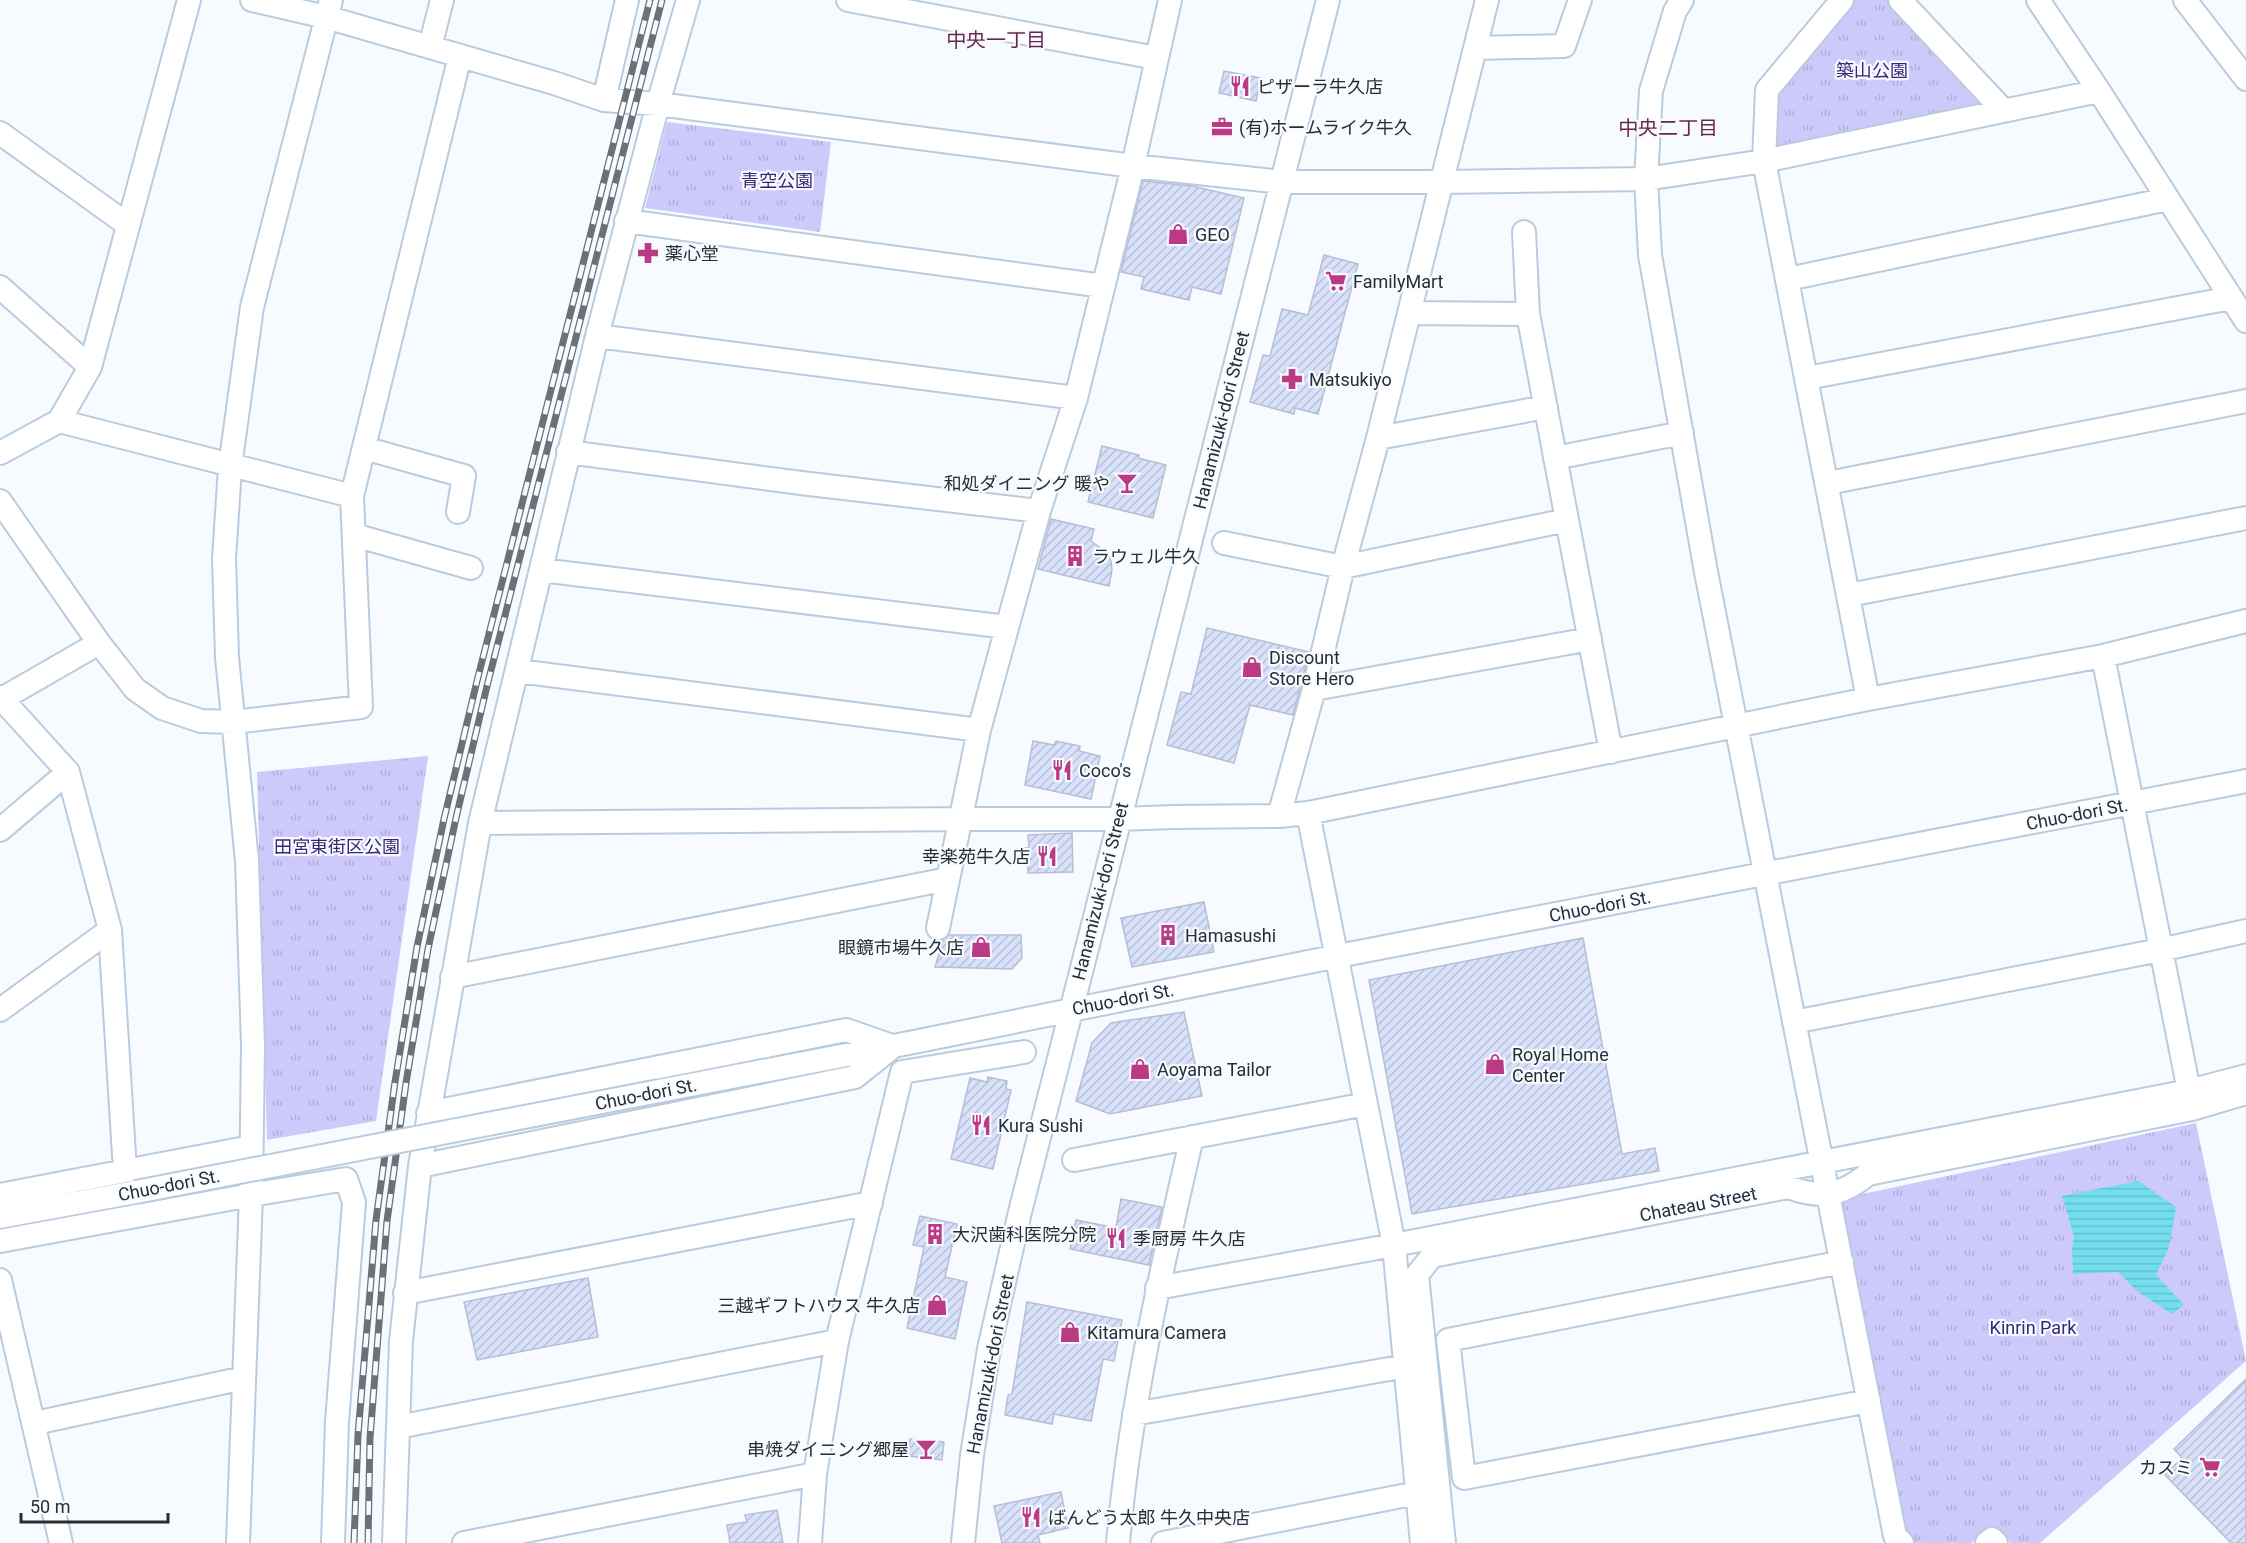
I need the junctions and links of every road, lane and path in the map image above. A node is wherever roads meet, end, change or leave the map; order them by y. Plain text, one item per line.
1 (189, 0) edge
2 (252, 0) edge
3 (442, 0) edge
4 (627, 0) edge
5 (688, 0) edge
6 (848, 0) edge
7 (1170, 0) edge
8 (1328, 0) edge
9 (1487, 0) edge
10 (1580, 0) edge
11 (1682, 0) edge
12 (1842, 0) edge
13 (1900, 0) edge
14 (2038, 0) edge
15 (2185, 0) edge
16 (329, 9) edge
17 (430, 47) junction
18 (1476, 48) junction
19 (460, 56) junction
20 (1156, 58) junction
21 (2246, 79) edge
22 (2099, 91) junction
23 (604, 100) junction
24 (658, 104) junction
25 (2004, 111) junction
26 (0, 133) edge
27 (1764, 161) junction
28 (1133, 166) junction
29 (1646, 178) junction
30 (1282, 182) junction
31 (1443, 182) junction
32 (2168, 199) junction
33 (626, 220) junction
34 (128, 225) junction
35 (1524, 232) dead end
36 (1788, 279) junction
37 (1103, 286) junction
38 (0, 287) edge
39 (2231, 298) junction
40 (1409, 313) junction
41 (1528, 314) junction
42 (2246, 321) edge
43 (597, 336) junction
44 (90, 367) junction
45 (1807, 378) junction
46 (1076, 398) junction
47 (2246, 401) edge
48 (1545, 407) junction
49 (59, 421) junction
50 (1682, 433) junction
51 (1378, 438) junction
52 (364, 448) junction
53 (568, 452) junction
54 (0, 453) edge
55 (1555, 458) junction
56 (230, 466) junction
57 (1828, 483) junction
58 (352, 496) junction
59 (0, 501) edge
60 (1040, 511) junction
61 (458, 512) dead end
62 (2246, 518) edge
63 (1567, 520) junction
64 (354, 535) junction
65 (1224, 543) dead end
66 (1343, 567) junction
67 (471, 568) dead end
68 (541, 570) junction
69 (1849, 595) junction
70 (2246, 621) edge
71 (1007, 627) junction
72 (1590, 639) junction
73 (99, 643) junction
74 (2103, 657) junction
75 (518, 671) junction
76 (1314, 688) junction
77 (0, 699) edge
78 (1868, 699) junction
79 (234, 722) junction
80 (1737, 728) junction
81 (979, 730) junction
82 (1611, 752) junction
83 (69, 771) junction
84 (2246, 781) edge
85 (2132, 804) junction
86 (1308, 813) junction
87 (1279, 816) junction
88 (962, 819) junction
89 (1119, 819) junction
90 (480, 823) junction
91 (0, 830) edge
92 (1765, 874) junction
93 (948, 879) junction
94 (938, 928) dead end
95 (110, 930) junction
96 (2246, 931) edge
97 (2160, 950) junction
98 (1338, 956) junction
99 (452, 977) junction
100 (0, 1010) edge
101 (1070, 1010) junction
102 (1794, 1022) junction
103 (893, 1046) junction
104 (1024, 1052) dead end
105 (2246, 1076) edge
106 (2189, 1091) junction
107 (2246, 1093) edge
108 (1366, 1104) junction
109 (428, 1113) junction
110 (1192, 1137) junction
111 (251, 1147) junction
112 (1074, 1160) dead end
113 (1820, 1162) junction
114 (420, 1166) junction
115 (125, 1171) junction
116 (0, 1195) edge
117 (250, 1195) junction
118 (1828, 1195) junction
119 (871, 1203) junction
120 (0, 1217) edge
121 (0, 1241) edge
122 (1394, 1245) junction
123 (1842, 1262) junction
124 (0, 1280) edge
125 (1157, 1288) junction
126 (405, 1293) junction
127 (837, 1341) junction
128 (1406, 1366) junction
129 (244, 1378) junction
130 (1869, 1401) junction
131 (1134, 1414) junction
132 (35, 1423) junction
133 (398, 1427) junction
134 (814, 1474) junction
135 (1417, 1493) junction
136 (61, 1543) edge
137 (238, 1543) edge
138 (333, 1543) edge
139 (394, 1543) edge
140 (464, 1543) edge
141 (810, 1543) edge
142 (963, 1543) edge
143 (1118, 1543) edge
144 (1163, 1543) edge
145 (1422, 1543) edge
146 (1444, 1543) edge
147 (1902, 1543) edge
148 (1988, 1543) edge
149 (1996, 1543) edge

1 - 34 street
2 - 16 street
3 - 17 street
4 - 23 street
5 - 24 street
6 - 20 street
7 - 20 street
8 - 30 street, Hanamizuki-dori Street
9 - 18 street
10 - 18 street
11 - 29 street
12 - 27 street
13 - 25 street
14 - 22 street
15 - 21 street
16 - 17 street
16 - 56 street
17 - 19 street
18 - 31 street
19 - 23 street
19 - 52 street
20 - 28 street
22 - 25 street
22 - 32 street
23 - 24 street
24 - 28 street
24 - 33 street
25 - 27 street
26 - 34 street
27 - 29 street
27 - 36 street
28 - 30 street
28 - 37 street
29 - 31 street
29 - 50 street
30 - 31 street
30 - 89 street, Hanamizuki-dori Street
31 - 40 street
32 - 36 street
32 - 39 street
33 - 37 street
33 - 43 street
34 - 44 street
35 - 41 street
36 - 45 street
37 - 46 street
38 - 44 street
39 - 42 street
39 - 45 street
40 - 41 street
40 - 51 street
41 - 48 street
43 - 46 street
43 - 53 street
44 - 49 street
45 - 57 street
46 - 60 street
47 - 57 street
48 - 51 street
48 - 55 street
49 - 54 street
49 - 56 street
50 - 55 street
50 - 80 street
51 - 66 street
52 - 58 street
52 - 61 street
53 - 60 street
53 - 68 street
55 - 63 street
56 - 58 street
56 - 79 street
57 - 69 street
58 - 64 street
59 - 73 street
60 - 71 street
62 - 69 street
63 - 66 street
63 - 72 street
64 - 67 street
64 - 79 street
65 - 66 street
66 - 76 street
68 - 71 street
68 - 75 street
69 - 78 street
70 - 74 street
71 - 81 street
72 - 76 street
72 - 82 street
73 - 77 street
73 - 79 street
74 - 78 street
74 - 85 street
75 - 81 street
75 - 90 street
76 - 87 street
77 - 83 street
78 - 80 street
79 - 111 street
80 - 82 street
80 - 92 street
81 - 88 street
82 - 86 street
83 - 91 street
83 - 95 street
84 - 85 street, Chuo-dori St.
85 - 92 street, Chuo-dori St.
85 - 97 street
86 - 87 street
86 - 98 street
87 - 89 street
88 - 89 street
88 - 90 street
88 - 93 street
89 - 101 street, Hanamizuki-dori Street
90 - 99 street
92 - 98 street, Chuo-dori St.
92 - 102 street
93 - 94 street
93 - 99 street
95 - 100 street
95 - 115 street
96 - 97 street
97 - 102 street
97 - 106 street
98 - 101 street, Chuo-dori St.
98 - 108 street
99 - 109 street
101 - 103 street, Chuo-dori St.
101 - 142 street, Hanamizuki-dori Street
102 - 113 street
103 - 109 street
103 - 114 street
103 - 120 street, Chuo-dori St., bridge
104 - 119 street
105 - 106 street
106 - 113 street
107 - 118 street, Chateau Street
108 - 110 street
108 - 122 street
109 - 114 street
110 - 112 street
110 - 125 street
111 - 115 street
111 - 117 street
113 - 118 street
113 - 122 street
114 - 126 street
115 - 116 street
117 - 121 street
117 - 129 street
117 - 138 street
118 - 123 street
118 - 146 street, Chateau Street
119 - 126 street
119 - 127 street
122 - 125 street
122 - 128 street
123 - 130 street
123 - 130 street
124 - 132 street
125 - 131 street
126 - 133 street
127 - 133 street
127 - 134 street
128 - 131 street
128 - 135 street
129 - 132 street
129 - 137 street
130 - 147 street
131 - 143 street
132 - 136 street
133 - 139 street
134 - 140 street
134 - 141 street
135 - 144 street
135 - 145 street
148 - 149 street

